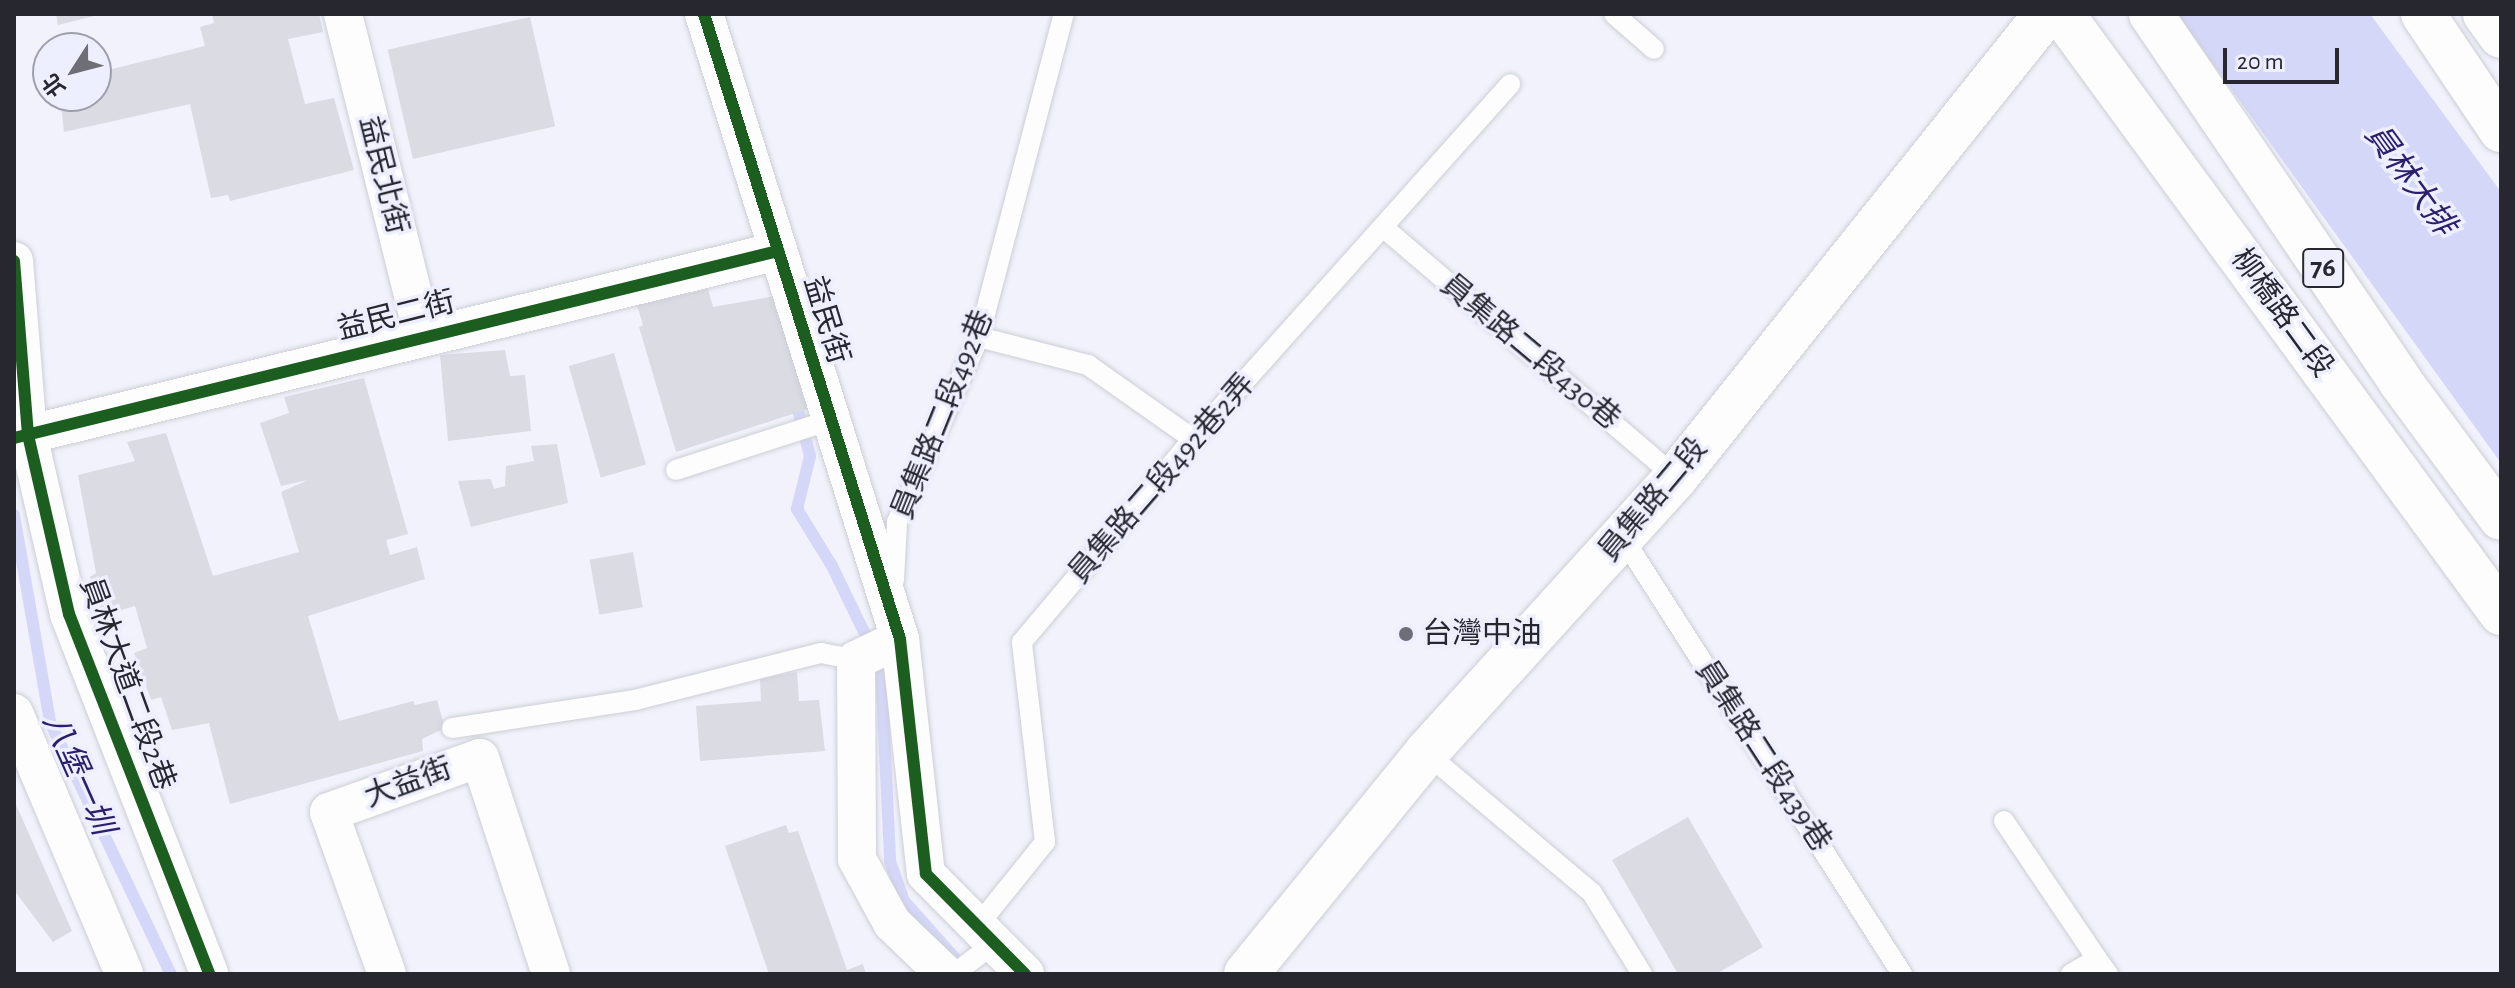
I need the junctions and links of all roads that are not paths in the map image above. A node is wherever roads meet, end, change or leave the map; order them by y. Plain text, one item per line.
1 (343, 14) edge
2 (704, 14) edge
3 (1064, 14) edge
4 (1614, 14) edge
5 (2046, 14) edge
6 (2062, 14) edge
7 (2151, 14) edge
8 (2423, 14) edge
9 (2485, 14) edge
10 (2501, 36) edge
11 (1654, 49) dead end
12 (1510, 84) dead end
13 (2501, 130) edge
14 (1384, 228) junction
15 (778, 251) junction
16 (14, 261) edge
17 (423, 336) junction
18 (979, 337) junction
19 (828, 421) junction
20 (21, 437) edge
21 (1193, 439) junction
22 (676, 470) dead end
23 (1676, 477) junction
24 (2501, 518) edge
25 (1623, 538) junction
26 (2501, 613) edge
27 (900, 639) junction
28 (856, 660) junction
29 (14, 713) edge
30 (452, 728) dead end
31 (1426, 753) junction
32 (2004, 821) dead end
33 (983, 937) junction
34 (2102, 966) edge
35 (124, 974) edge
36 (209, 974) edge
37 (387, 974) edge
38 (551, 974) edge
39 (945, 974) edge
40 (954, 974) edge
41 (1025, 974) edge
42 (1246, 974) edge
43 (1642, 974) edge
44 (1902, 974) edge
45 (2071, 974) edge

1 - 17 street, 益民北街
2 - 15 street, 益民街
3 - 18 lane, 員集路二段492巷
4 - 11 lane
5 - 23 main road, 員集路二段
6 - 26 main road, 柳橋路二段
7 - 24 main road, 76
8 - 13 main road
9 - 10 main road
12 - 14 lane, 員集路二段492巷2弄
14 - 21 lane, 員集路二段492巷2弄
14 - 23 lane, 員集路二段430巷
15 - 17 street, 益民二街
15 - 19 street, 益民街
16 - 20 street, 員林大道二段2巷
17 - 20 street, 益民二街
18 - 21 lane
18 - 27 lane, 員集路二段492巷
19 - 22 lane
19 - 27 street, 益民街
20 - 36 street, 員林大道二段2巷
21 - 33 lane, 員集路二段492巷2弄
23 - 25 main road, 員集路二段
25 - 31 main road, 員集路二段
25 - 44 lane, 員集路二段439巷
27 - 28 street
27 - 33 street, 員集路二段492巷
28 - 30 lane
28 - 39 street
29 - 35 street
31 - 42 main road, 員集路二段
31 - 43 lane
32 - 34 lane
33 - 40 lane, 員集路二段492巷2弄
33 - 41 street, 員集路二段492巷
34 - 45 lane
37 - 38 street, 大益街

